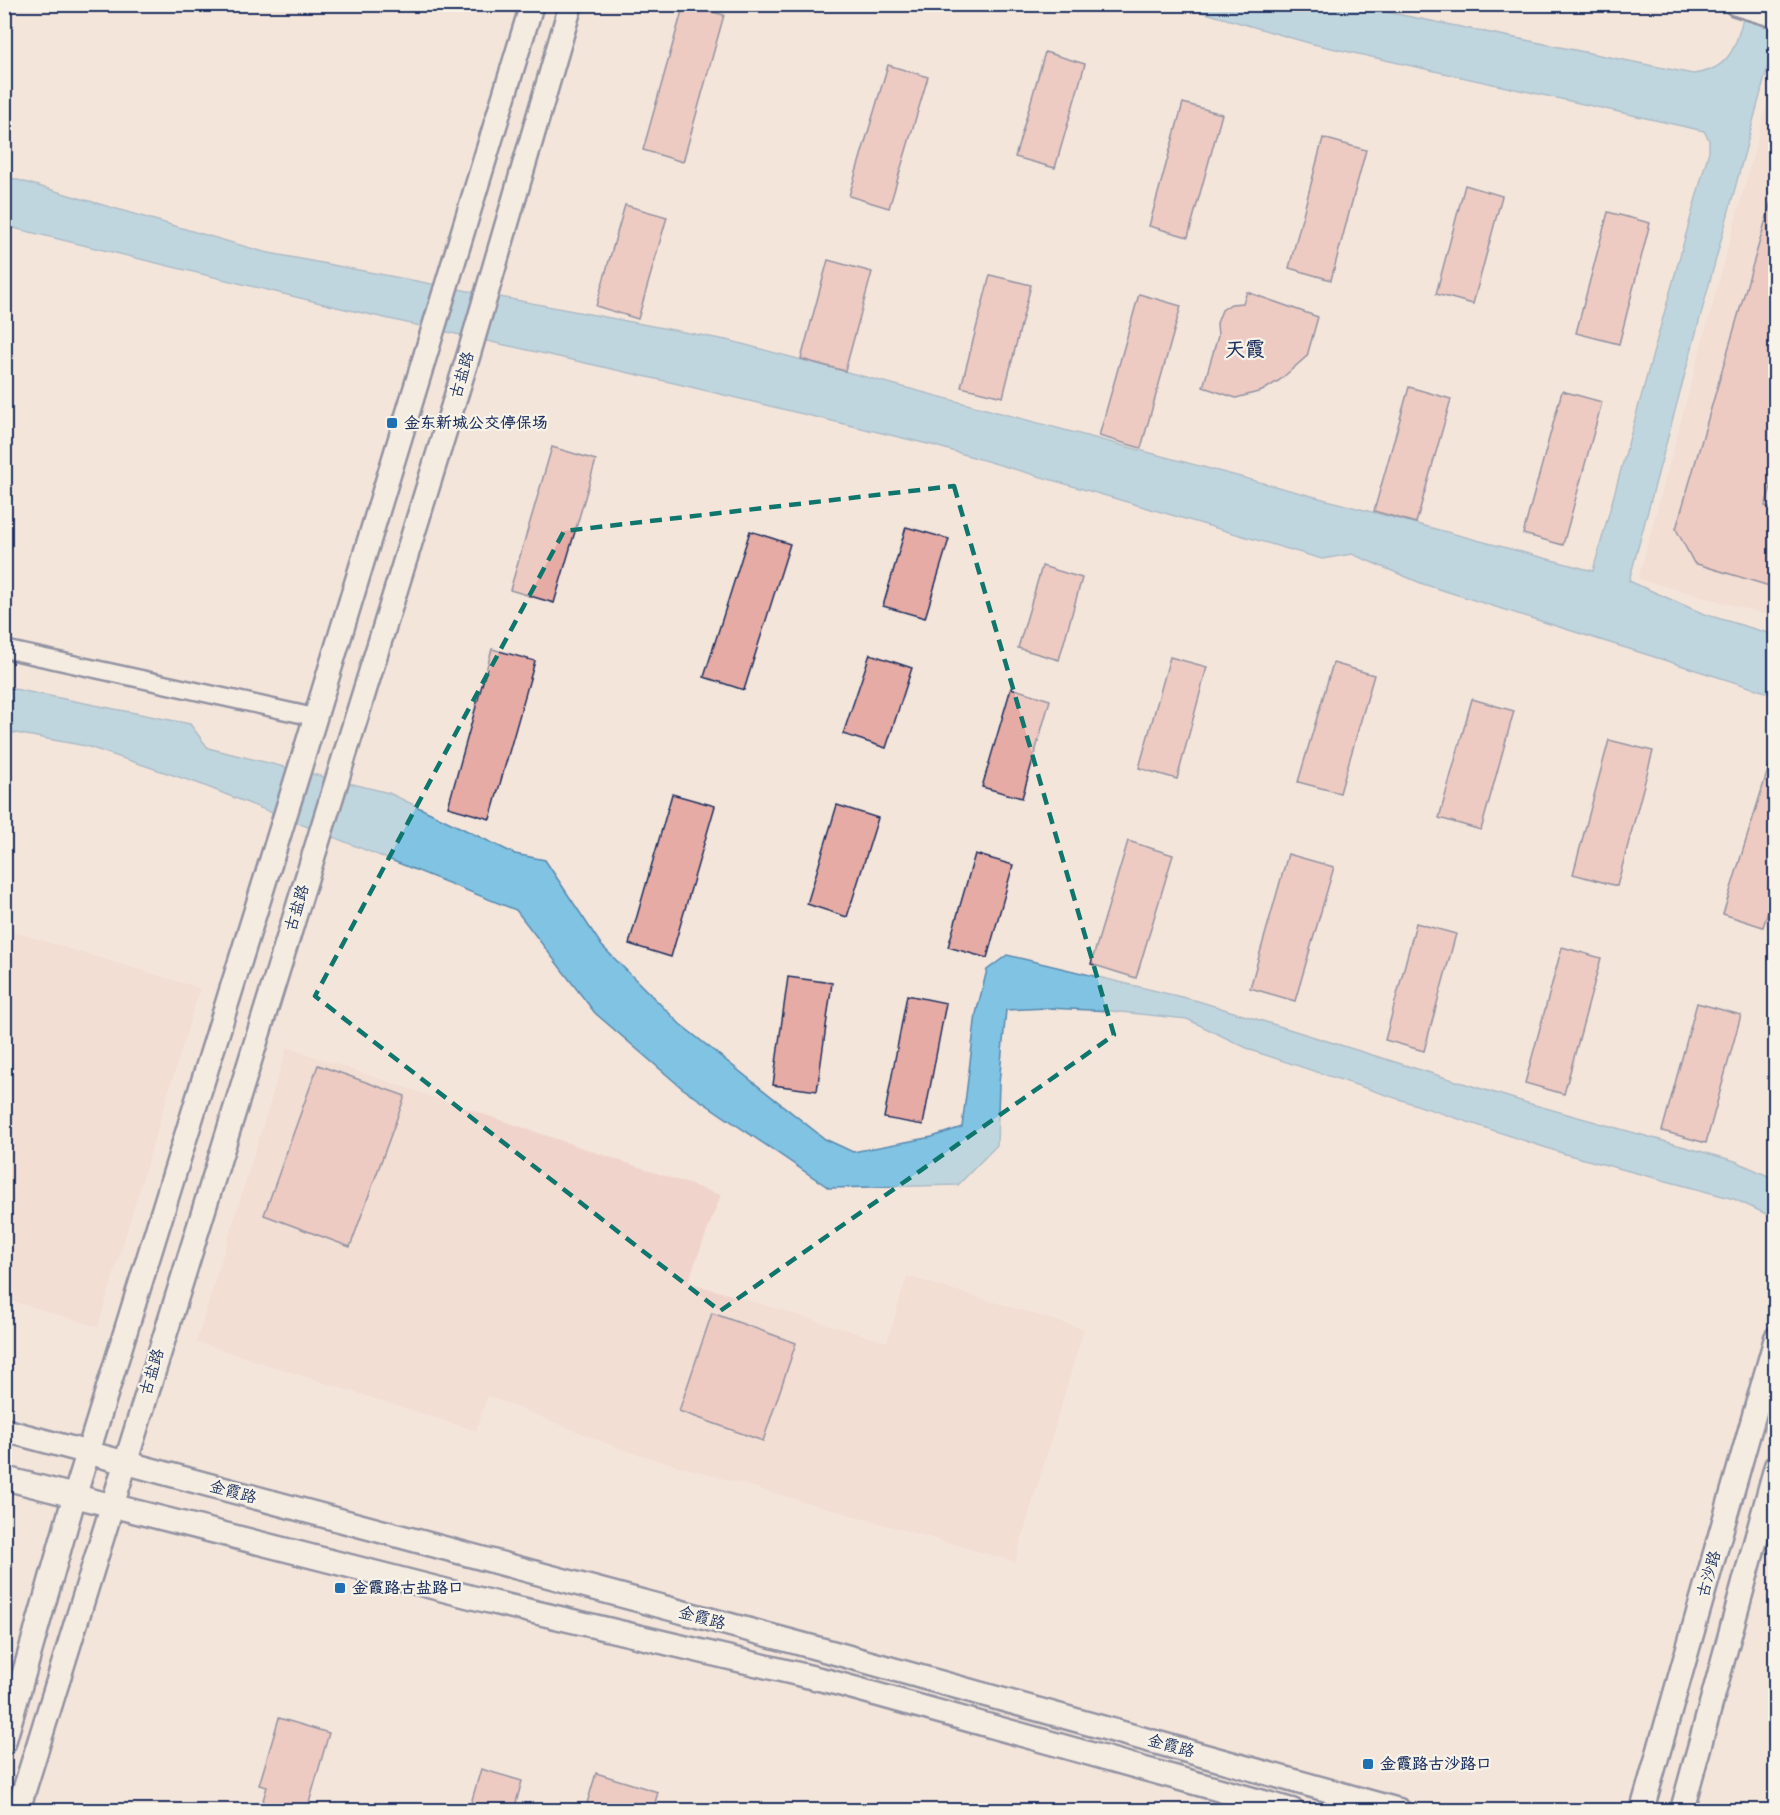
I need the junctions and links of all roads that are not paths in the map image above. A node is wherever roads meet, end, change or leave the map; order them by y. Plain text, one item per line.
1 (532, 4) edge
2 (571, 4) edge
3 (1737, 4) edge
4 (1776, 16) edge
5 (4, 649) edge
6 (314, 717) junction
7 (1776, 1338) edge
8 (4, 1430) edge
9 (88, 1453) junction
10 (124, 1462) junction
11 (1776, 1466) edge
12 (4, 1478) edge
13 (75, 1498) junction
14 (112, 1507) junction
15 (4, 1743) edge
16 (18, 1810) edge
17 (1292, 1810) edge
18 (1399, 1810) edge
19 (1642, 1810) edge
20 (1682, 1810) edge

1 - 6 street
2 - 10 street, 古盐路
3 - 4 street
5 - 6 street
6 - 9 street
7 - 19 street, 古沙路
8 - 9 street, 金霞路
9 - 10 street, 金霞路
9 - 13 street
10 - 14 street, 古盐路
10 - 18 street, 金霞路
11 - 20 street
12 - 13 street, 金霞路
13 - 14 street, 金霞路
13 - 15 street
14 - 16 street, 古盐路
14 - 17 street, 金霞路

